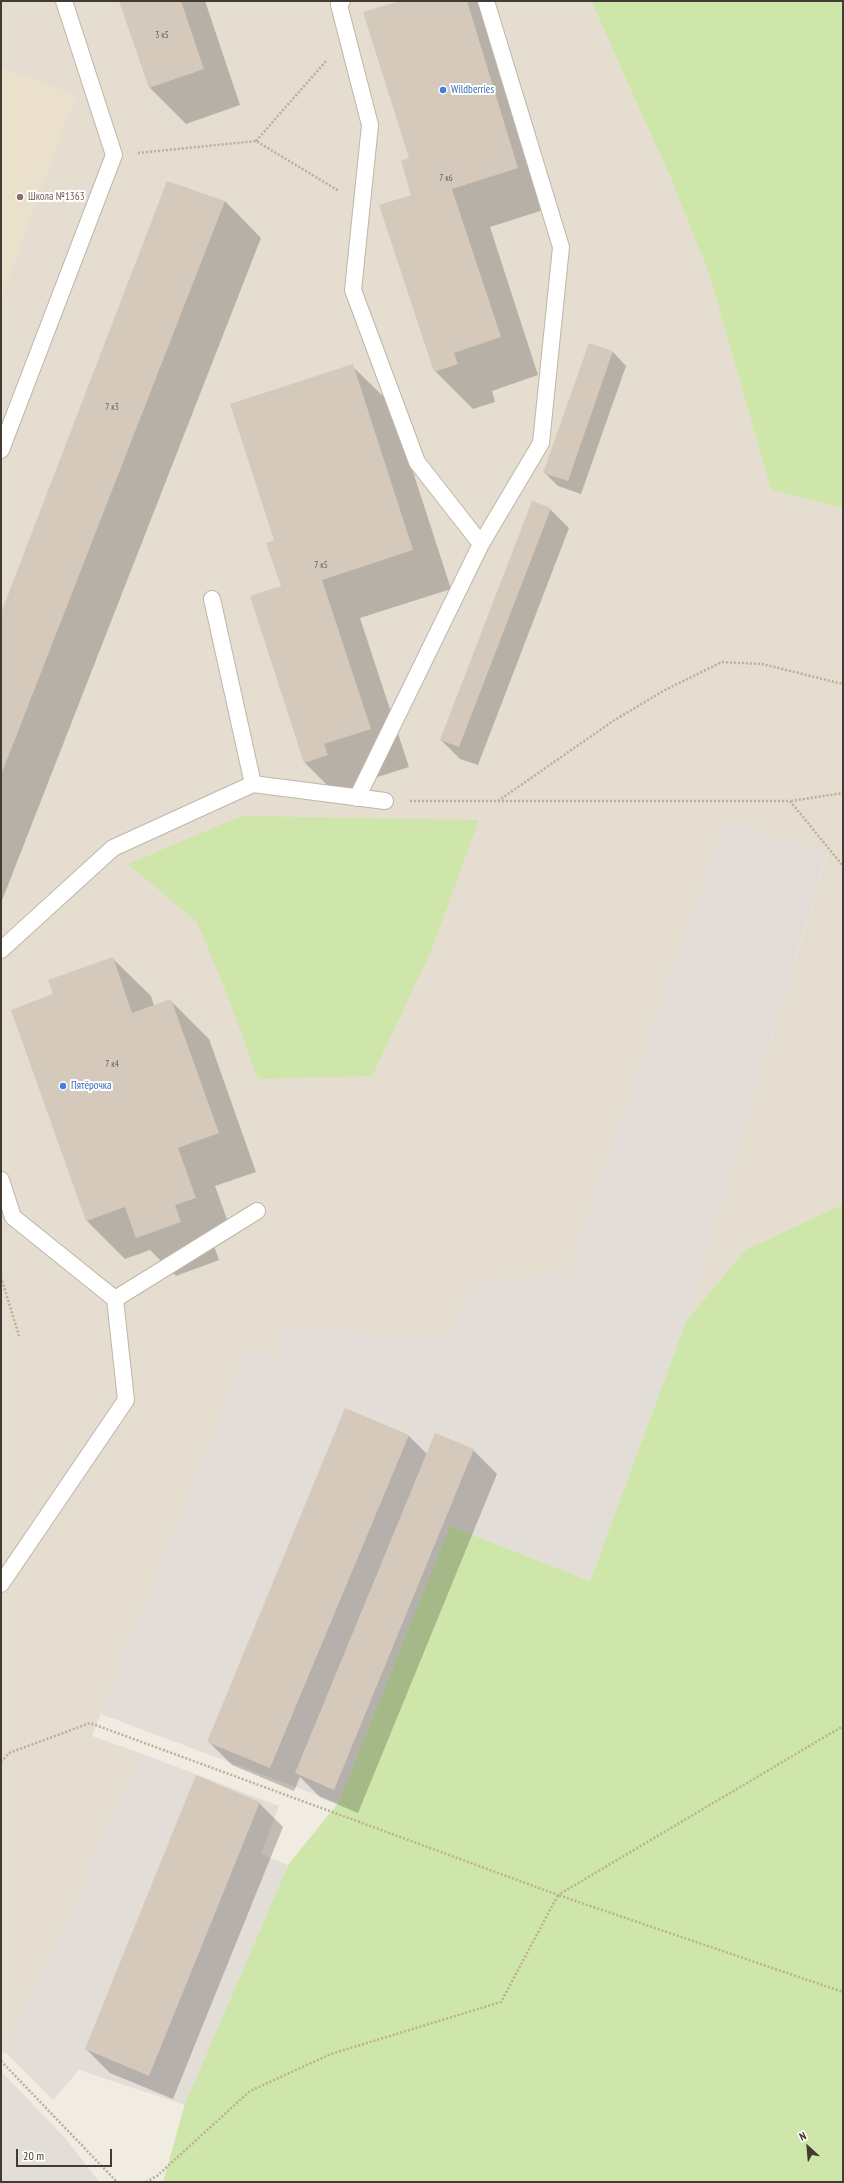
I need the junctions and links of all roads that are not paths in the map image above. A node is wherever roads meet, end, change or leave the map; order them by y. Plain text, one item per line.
1 (64, 1) edge
2 (342, 1) edge
3 (486, 1) edge
4 (1, 450) edge
5 (481, 544) junction
6 (212, 599) dead end
7 (253, 784) junction
8 (357, 798) junction
9 (385, 801) road end
10 (1, 950) edge
11 (1, 1180) edge
12 (258, 1211) dead end
13 (115, 1299) junction
14 (1, 1584) edge

1 - 4 lane
2 - 5 lane
3 - 5 lane
5 - 8 lane
6 - 7 lane
7 - 8 lane
7 - 10 lane
8 - 9 lane
11 - 13 lane
12 - 13 lane
13 - 14 lane

